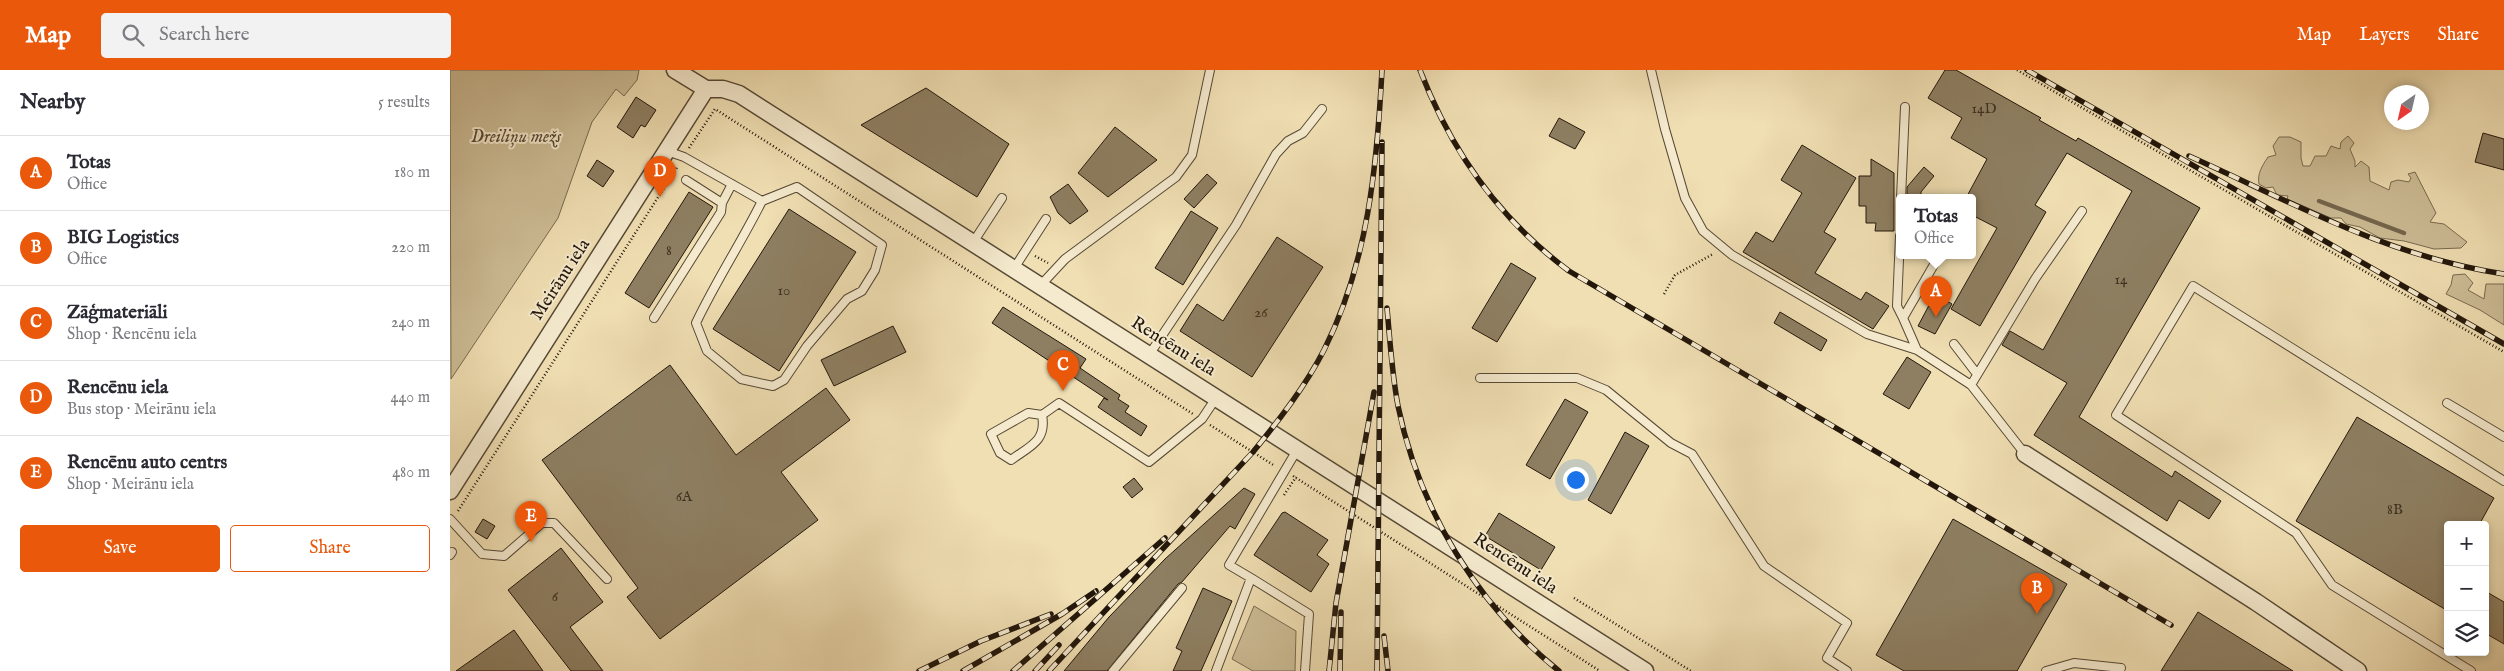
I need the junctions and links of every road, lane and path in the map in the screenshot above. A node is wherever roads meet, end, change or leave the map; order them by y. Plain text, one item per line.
1 (675, 70) edge
2 (1210, 70) edge
3 (1651, 70) edge
4 (2017, 70) edge
5 (706, 89) junction
6 (1905, 108) dead end
7 (1322, 109) dead end
8 (667, 151) junction
9 (684, 157) junction
10 (686, 180) dead end
11 (732, 184) junction
12 (1901, 194) edge
13 (1002, 198) dead end
14 (762, 201) junction
15 (722, 203) junction
16 (2082, 211) dead end
17 (1046, 219) dead end
18 (972, 244) junction
19 (1723, 249) junction
20 (1899, 259) edge
21 (1937, 259) edge
22 (1013, 270) junction
23 (1039, 287) junction
24 (1664, 294) dead end
25 (654, 318) dead end
26 (1904, 318) junction
27 (1954, 344) dead end
28 (1917, 350) junction
29 (2504, 352) edge
30 (1149, 355) junction
31 (1977, 374) junction
32 (1480, 378) dead end
33 (1971, 385) junction
34 (1216, 398) junction
35 (2447, 403) dead end
36 (1042, 415) junction
37 (1202, 419) junction
38 (2504, 437) edge
39 (1297, 450) junction
40 (2025, 454) joint
41 (1284, 471) junction
42 (2504, 480) edge
43 (450, 491) edge
44 (451, 520) edge
45 (1251, 578) junction
46 (607, 579) dead end
47 (1182, 588) dead end
48 (1574, 598) dead end
49 (2121, 668) dead end
50 (1113, 671) edge
51 (1216, 671) edge
52 (1304, 671) edge
53 (1600, 671) edge
54 (1645, 671) edge
55 (1691, 671) edge
56 (1847, 671) edge
57 (2046, 671) edge
58 (2358, 671) edge
59 (2472, 671) edge

1 - 5 street, Rencēnu iela
2 - 23 lane
3 - 19 lane
4 - 29 path
5 - 8 street, Meirānu iela
5 - 18 street, Rencēnu iela
6 - 12 lane
7 - 30 lane
8 - 9 lane
8 - 43 street, Meirānu iela
9 - 11 lane
9 - 37 path
9 - 44 path
10 - 15 lane
11 - 14 lane
11 - 15 lane
13 - 18 lane
14 - 14 lane
15 - 25 lane
16 - 31 lane
17 - 22 lane
18 - 22 street, Rencēnu iela
19 - 24 path
19 - 28 lane
20 - 26 lane
21 - 26 lane
22 - 23 street, Rencēnu iela
23 - 30 street, Rencēnu iela
26 - 28 lane
27 - 31 lane
28 - 33 lane
30 - 34 street, Rencēnu iela
31 - 33 lane
32 - 56 lane
33 - 40 lane
34 - 37 lane
34 - 39 street, Rencēnu iela
35 - 38 lane
36 - 36 lane
36 - 37 lane
37 - 41 path
39 - 41 lane
39 - 54 street, Rencēnu iela
40 - 58 street
41 - 45 lane
41 - 53 path
42 - 59 lane
44 - 46 lane
45 - 51 lane
45 - 52 lane
47 - 50 lane
48 - 55 path
49 - 57 lane

